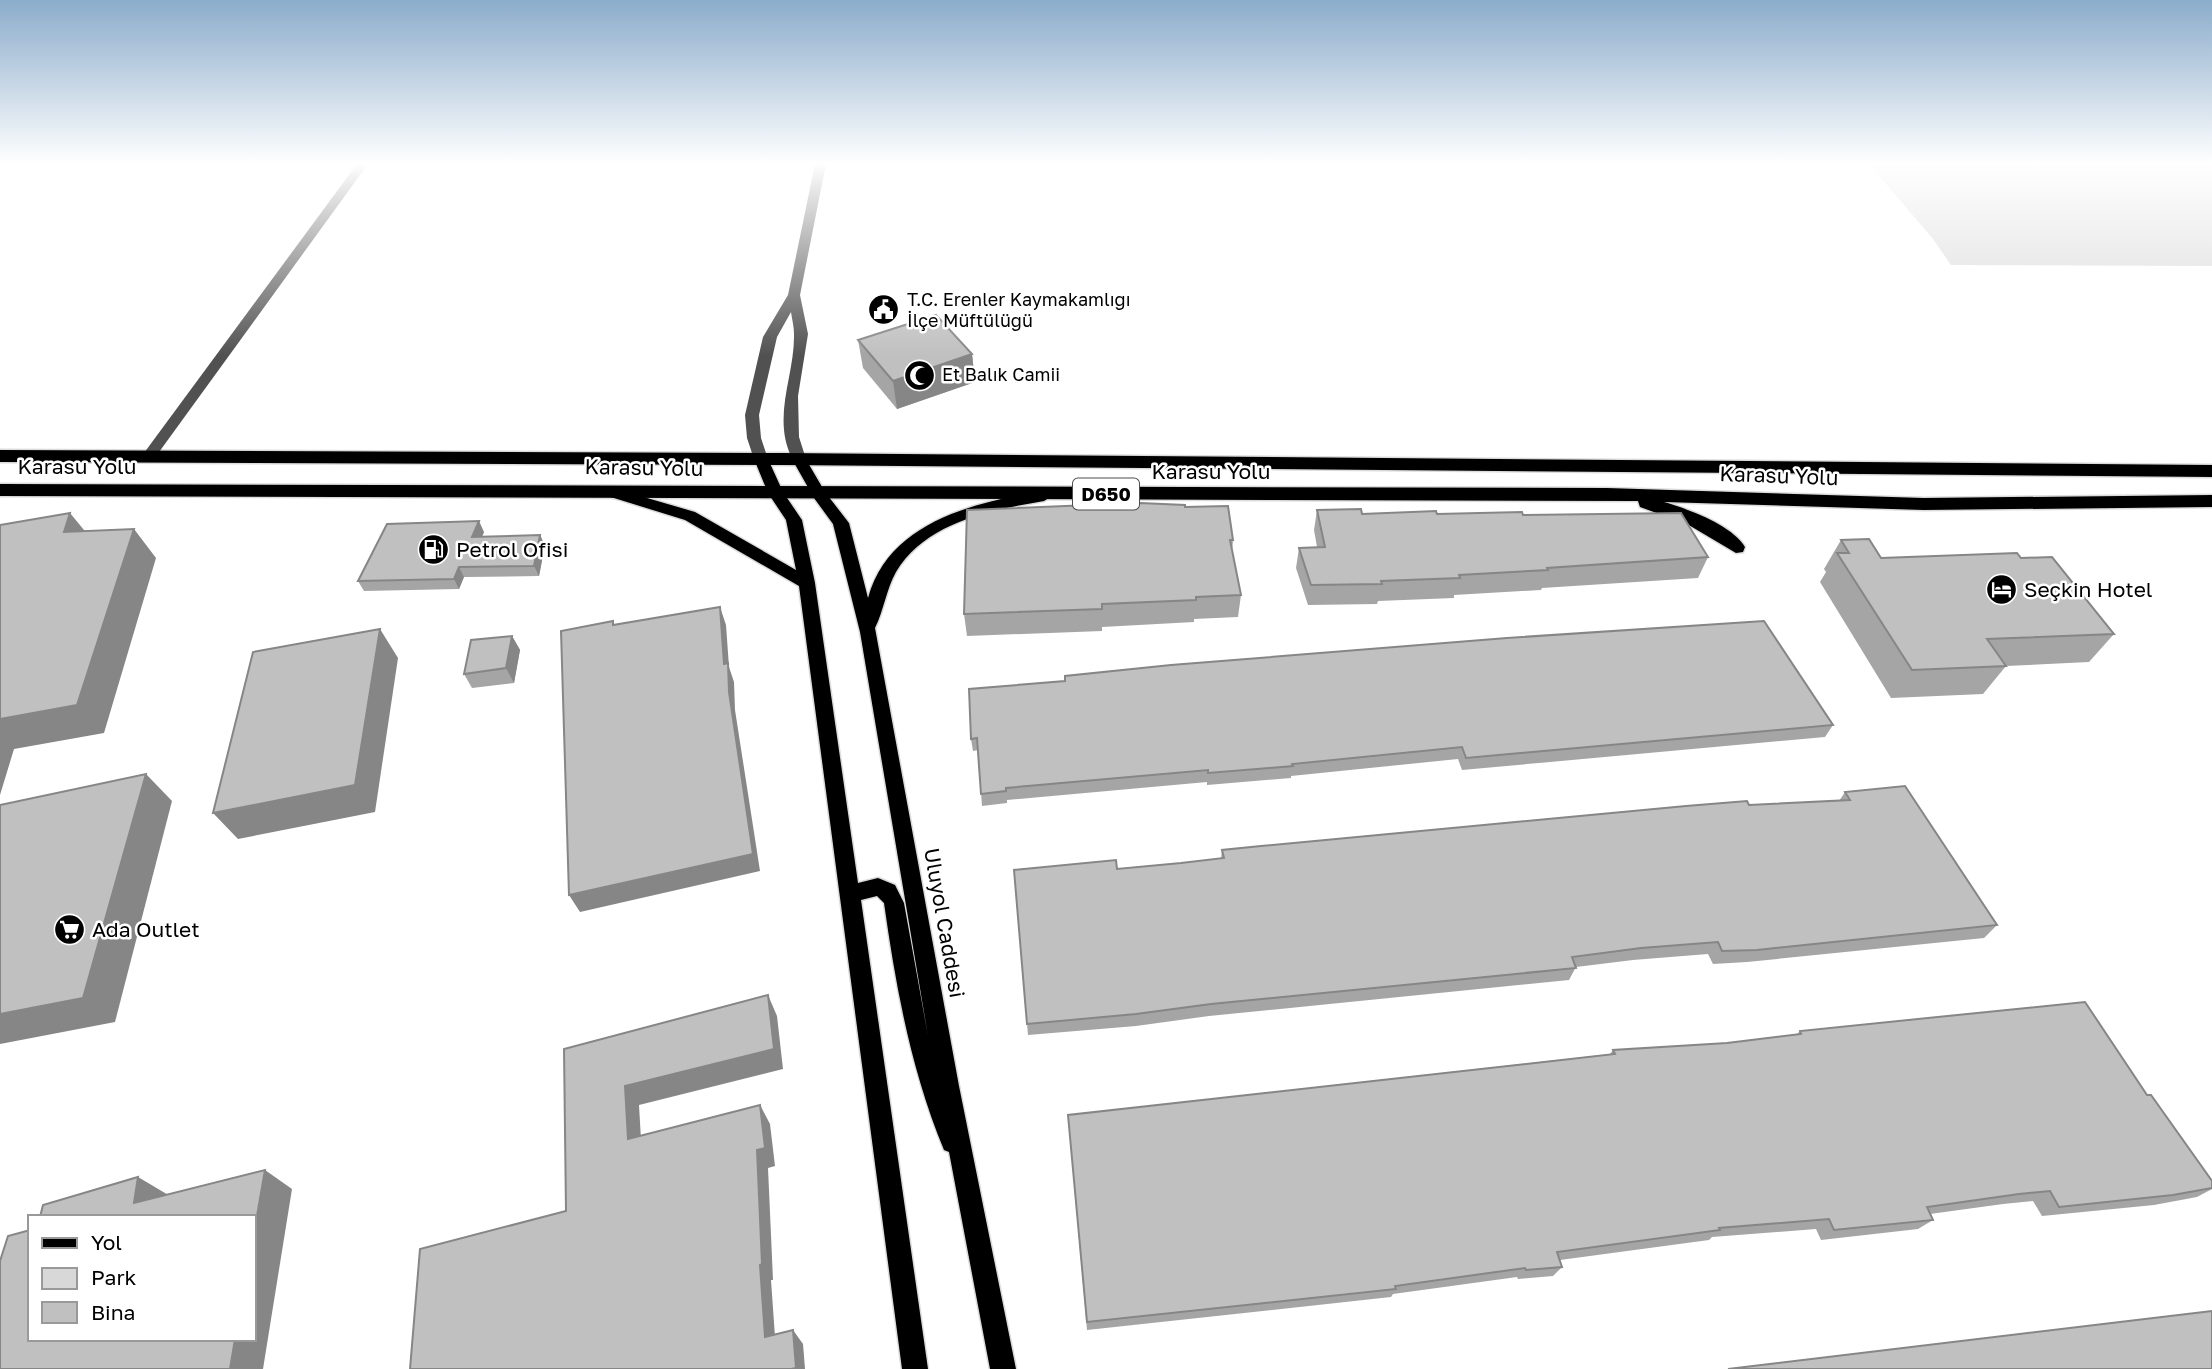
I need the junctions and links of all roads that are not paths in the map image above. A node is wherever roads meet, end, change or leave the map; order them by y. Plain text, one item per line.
1 (316, 228) edge
2 (808, 228) edge
3 (794, 295) junction
4 (0, 454) edge
5 (149, 456) junction
6 (761, 459) junction
7 (799, 459) junction
8 (2212, 471) edge
9 (602, 490) junction
10 (0, 491) edge
11 (776, 493) junction
12 (818, 494) junction
13 (1060, 494) junction
14 (1607, 494) junction
15 (2212, 501) edge
16 (1735, 547) dead end
17 (807, 583) junction
18 (868, 632) junction
19 (851, 893) junction
20 (965, 1174) junction
21 (915, 1369) edge
22 (1003, 1369) edge

1 - 5 street
2 - 3 street
3 - 6 street
3 - 7 street
4 - 5 highway, Karasu Yolu / D650
5 - 6 highway, Karasu Yolu / D650
6 - 7 highway, Karasu Yolu / D650
6 - 11 main road
7 - 8 highway, Karasu Yolu / D650
7 - 12 main road, Uluyol Caddesi
9 - 10 highway, Karasu Yolu / D650
9 - 11 highway, Karasu Yolu / D650
9 - 17 main road
11 - 12 highway, Karasu Yolu / D650
11 - 17 main road
12 - 13 highway, Karasu Yolu / D650
12 - 18 main road, Uluyol Caddesi
13 - 14 highway, Karasu Yolu / D650
13 - 18 main road
14 - 15 highway, Karasu Yolu / D650
14 - 16 highway
17 - 19 main road
18 - 20 main road, Uluyol Caddesi
19 - 20 main road
19 - 21 main road
20 - 22 main road, Uluyol Caddesi

